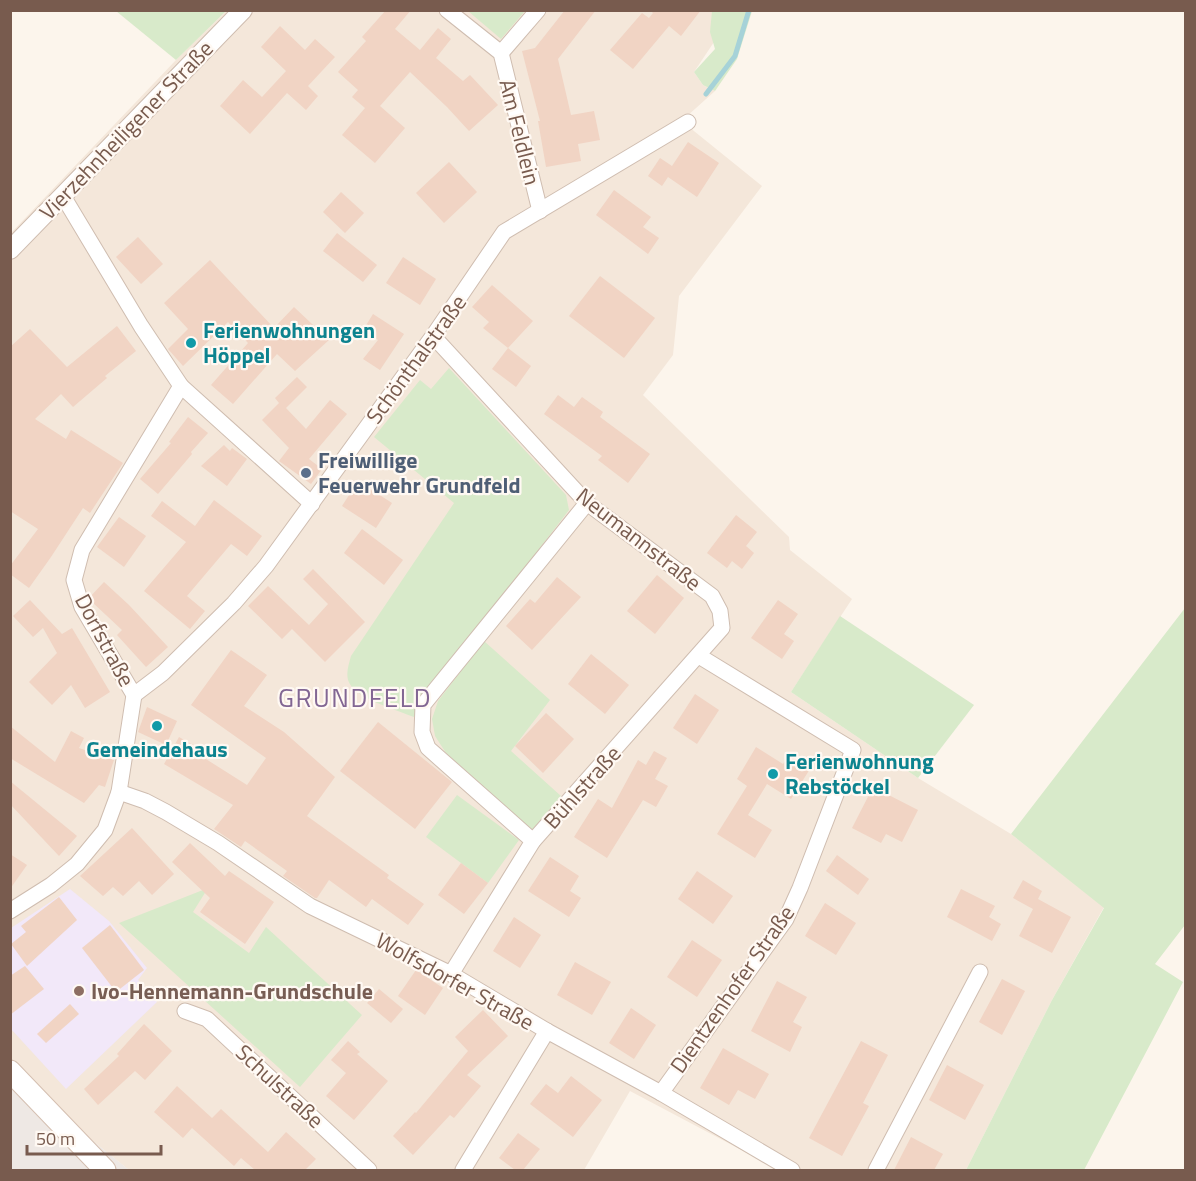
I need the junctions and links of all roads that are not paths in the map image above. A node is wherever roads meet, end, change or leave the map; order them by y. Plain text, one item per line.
1 (243, 10) edge
2 (447, 10) edge
3 (538, 10) edge
4 (501, 53) junction
5 (688, 122) dead end
6 (63, 196) junction
7 (540, 211) junction
8 (10, 250) edge
9 (433, 336) junction
10 (180, 386) junction
11 (587, 503) junction
12 (312, 504) junction
13 (720, 611) joint
14 (699, 656) junction
15 (134, 695) junction
16 (119, 792) junction
17 (533, 841) junction
18 (10, 911) edge
19 (980, 972) dead end
20 (451, 974) junction
21 (185, 1011) dead end
22 (547, 1030) junction
23 (10, 1071) edge
24 (661, 1093) junction
25 (105, 1170) edge
26 (369, 1170) edge
27 (463, 1170) edge
28 (792, 1170) edge
29 (876, 1170) edge

1 - 6 street, Vierzehnheiligener Straße
2 - 4 street, Am Feldlein
3 - 4 street, Am Feldlein
4 - 7 street, Am Feldlein
5 - 7 street, Schönthalstraße
6 - 8 street, Vierzehnheiligener Straße
6 - 10 street
7 - 9 street, Schönthalstraße
9 - 11 street, Neumannstraße
9 - 12 street, Schönthalstraße
10 - 12 street
10 - 15 street, Dorfstraße
11 - 13 street, Neumannstraße
11 - 17 street
12 - 15 street, Schönthalstraße
13 - 14 street, Bühlstraße
14 - 17 street, Bühlstraße
14 - 24 street, Dientzenhofer Straße
15 - 16 street, Dorfstraße
16 - 18 street, Dorfstraße
16 - 20 street, Wolfsdorfer Straße
17 - 20 street, Bühlstraße
19 - 29 street
20 - 22 street, Wolfsdorfer Straße
21 - 26 street, Schulstraße
22 - 24 street, Wolfsdorfer Straße
22 - 27 street
23 - 25 main road
24 - 28 street, Wolfsdorfer Straße

